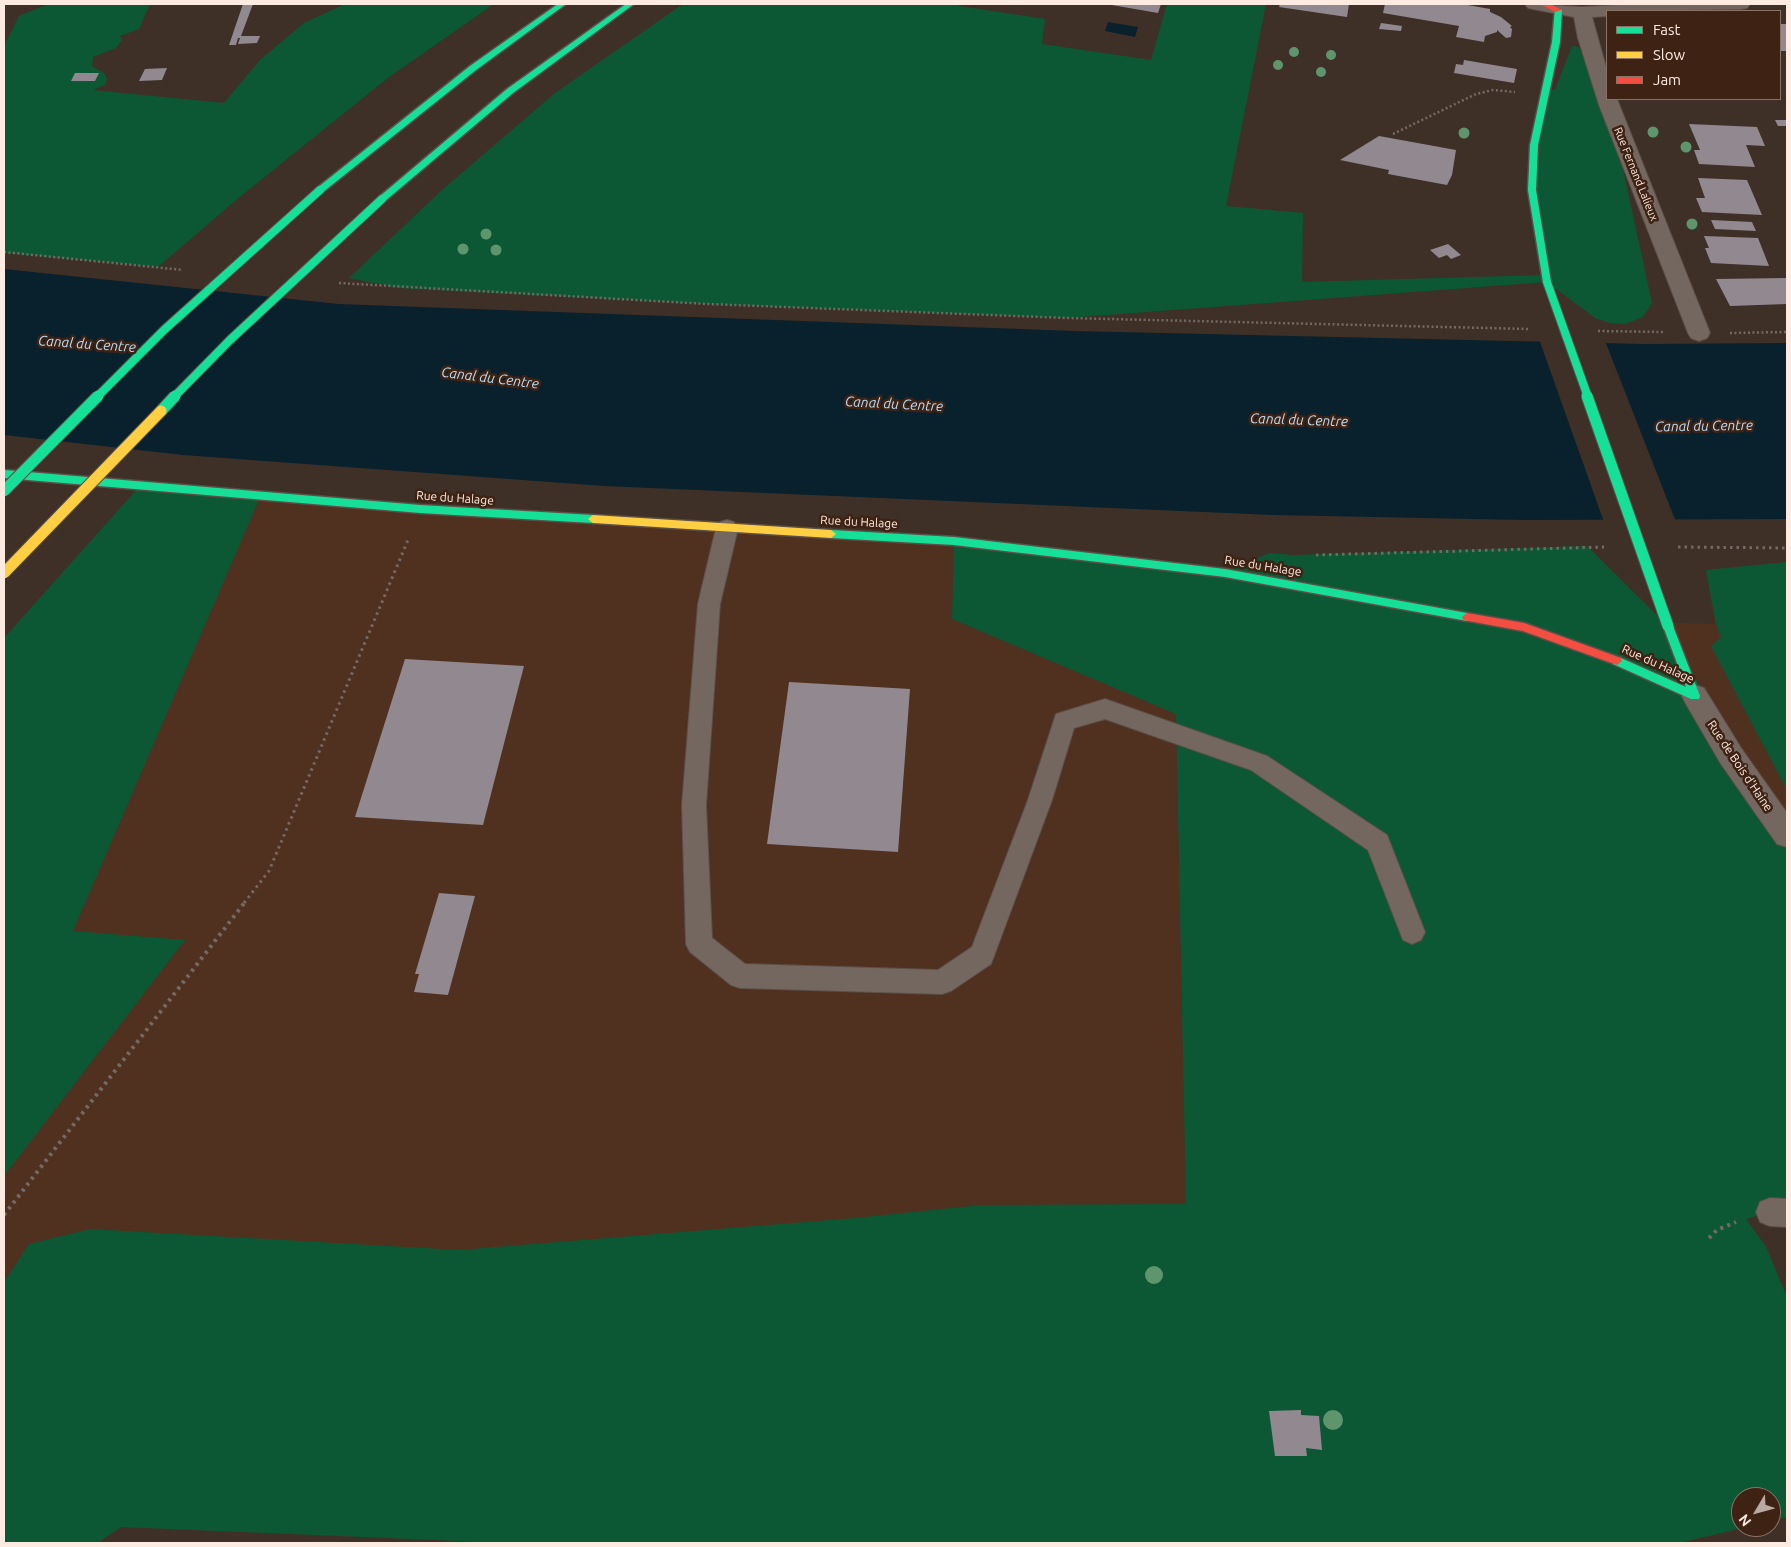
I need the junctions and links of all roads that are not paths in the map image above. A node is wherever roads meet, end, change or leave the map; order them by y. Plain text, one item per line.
1 (562, 4) edge
2 (630, 4) edge
3 (1534, 4) edge
4 (1741, 4) edge
5 (1555, 6) edge
6 (1622, 10) edge
7 (1606, 11) edge
8 (1582, 12) junction
9 (1606, 96) edge
10 (1607, 100) edge
11 (1699, 333) road end
12 (4, 474) edge
13 (4, 491) edge
14 (727, 528) junction
15 (4, 573) edge
16 (1695, 696) junction
17 (1787, 835) edge
18 (1412, 932) dead end

1 - 13 main road, bridge
2 - 15 main road, bridge
3 - 5 street
4 - 6 street
5 - 8 street
5 - 16 main road, bridge
7 - 8 street
8 - 9 street, Rue Fernand Lalieux
10 - 11 street, Rue Fernand Lalieux
12 - 14 main road, Rue du Halage
14 - 16 main road, Rue du Halage
14 - 18 lane
16 - 17 street, Rue de Bois d'Haine

